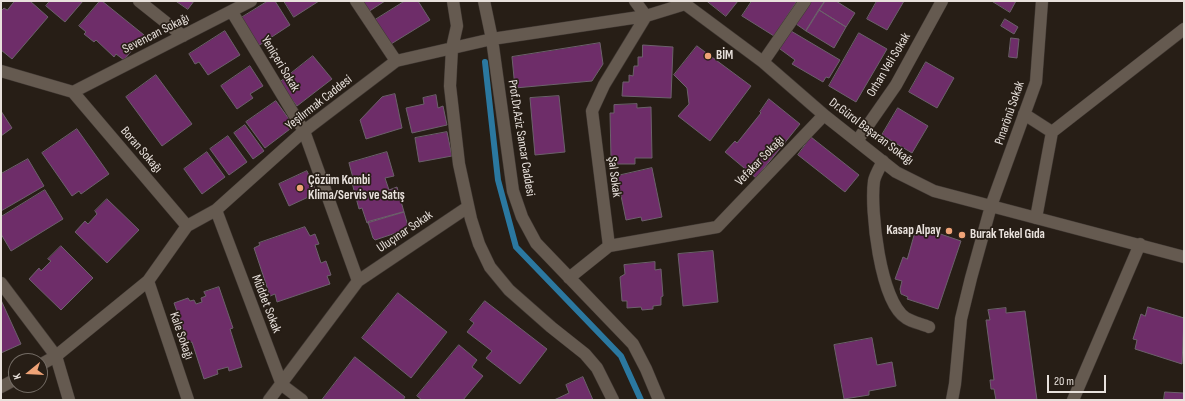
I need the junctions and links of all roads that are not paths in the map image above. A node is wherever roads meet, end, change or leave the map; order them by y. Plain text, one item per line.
1 (139, 1) edge
2 (356, 1) edge
3 (453, 1) edge
4 (484, 1) edge
5 (635, 1) edge
6 (805, 1) edge
7 (942, 1) edge
8 (1042, 1) edge
9 (246, 2) edge
10 (686, 2) edge
11 (232, 12) junction
12 (646, 16) junction
13 (1184, 29) edge
14 (182, 36) junction
15 (492, 38) junction
16 (452, 48) junction
17 (396, 61) junction
18 (763, 62) junction
19 (1, 71) edge
20 (73, 92) junction
21 (1024, 114) junction
22 (824, 115) junction
23 (304, 132) junction
24 (1052, 132) junction
25 (857, 141) junction
26 (882, 161) junction
27 (991, 206) junction
28 (468, 207) junction
29 (216, 210) junction
30 (1036, 218) junction
31 (187, 226) junction
32 (1140, 244) junction
33 (609, 246) junction
34 (1184, 257) edge
35 (569, 278) junction
36 (148, 281) junction
37 (358, 281) junction
38 (1, 283) edge
39 (929, 327) dead end
40 (56, 356) junction
41 (48, 360) edge
42 (282, 385) junction
43 (69, 400) edge
44 (188, 400) edge
45 (269, 400) edge
46 (302, 400) edge
47 (613, 400) edge
48 (658, 400) edge
49 (952, 400) edge
50 (1074, 400) edge

1 - 14 street
2 - 17 street
3 - 16 street
4 - 15 street, Prof.Dr.Aziz Sancar Caddesi
5 - 12 street
6 - 18 street
7 - 25 street, Orhan Veli Sokak
8 - 21 street, Pınarönü Sokak
9 - 11 street, Sevencan Sokağı
10 - 12 street, Yeşilırmak Caddesi
10 - 18 street, Dr.Gürol Başaran Sokağı
11 - 14 street, Sevencan Sokağı
11 - 23 street, Yeniçeri Sokak
12 - 15 street, Yeşilırmak Caddesi
12 - 33 street, Şal Sokak
13 - 24 street
14 - 20 street, Sevencan Sokağı
15 - 16 street, Yeşilırmak Caddesi
15 - 35 street, Prof.Dr.Aziz Sancar Caddesi
16 - 17 street, Yeşilırmak Caddesi
16 - 28 street
17 - 23 street, Yeşilırmak Caddesi
18 - 22 street, Dr.Gürol Başaran Sokağı
19 - 20 street
20 - 31 street, Boran Sokağı
21 - 24 street
21 - 27 street, Pınarönü Sokak
22 - 25 street, Dr.Gürol Başaran Sokağı
22 - 33 street, Vefakar Sokağı
23 - 29 street, Yeşilırmak Caddesi
23 - 37 street, Yeniçeri Sokak
24 - 30 street
25 - 26 street, Dr.Gürol Başaran Sokağı
26 - 27 street, Dr.Gürol Başaran Sokağı
26 - 39 street
27 - 30 street, Dr.Gürol Başaran Sokağı
27 - 49 street, Pınarönü Sokak
28 - 37 street, Uluçınar Sokak
28 - 47 street
29 - 31 street, Yeşilırmak Caddesi
29 - 42 street, Müddet Sokak
30 - 32 street, Dr.Gürol Başaran Sokağı
31 - 36 street, Yeşilırmak Caddesi
32 - 34 street, Dr.Gürol Başaran Sokağı
32 - 50 street
33 - 35 street
35 - 48 street, Prof.Dr.Aziz Sancar Caddesi
36 - 40 street, Yeşilırmak Caddesi
36 - 44 street, Kale Sokağı
37 - 42 street, Uluçınar Sokak
38 - 40 street
40 - 41 street, Yeşilırmak Caddesi
40 - 43 street
42 - 45 street, Uluçınar Sokak
42 - 46 street

